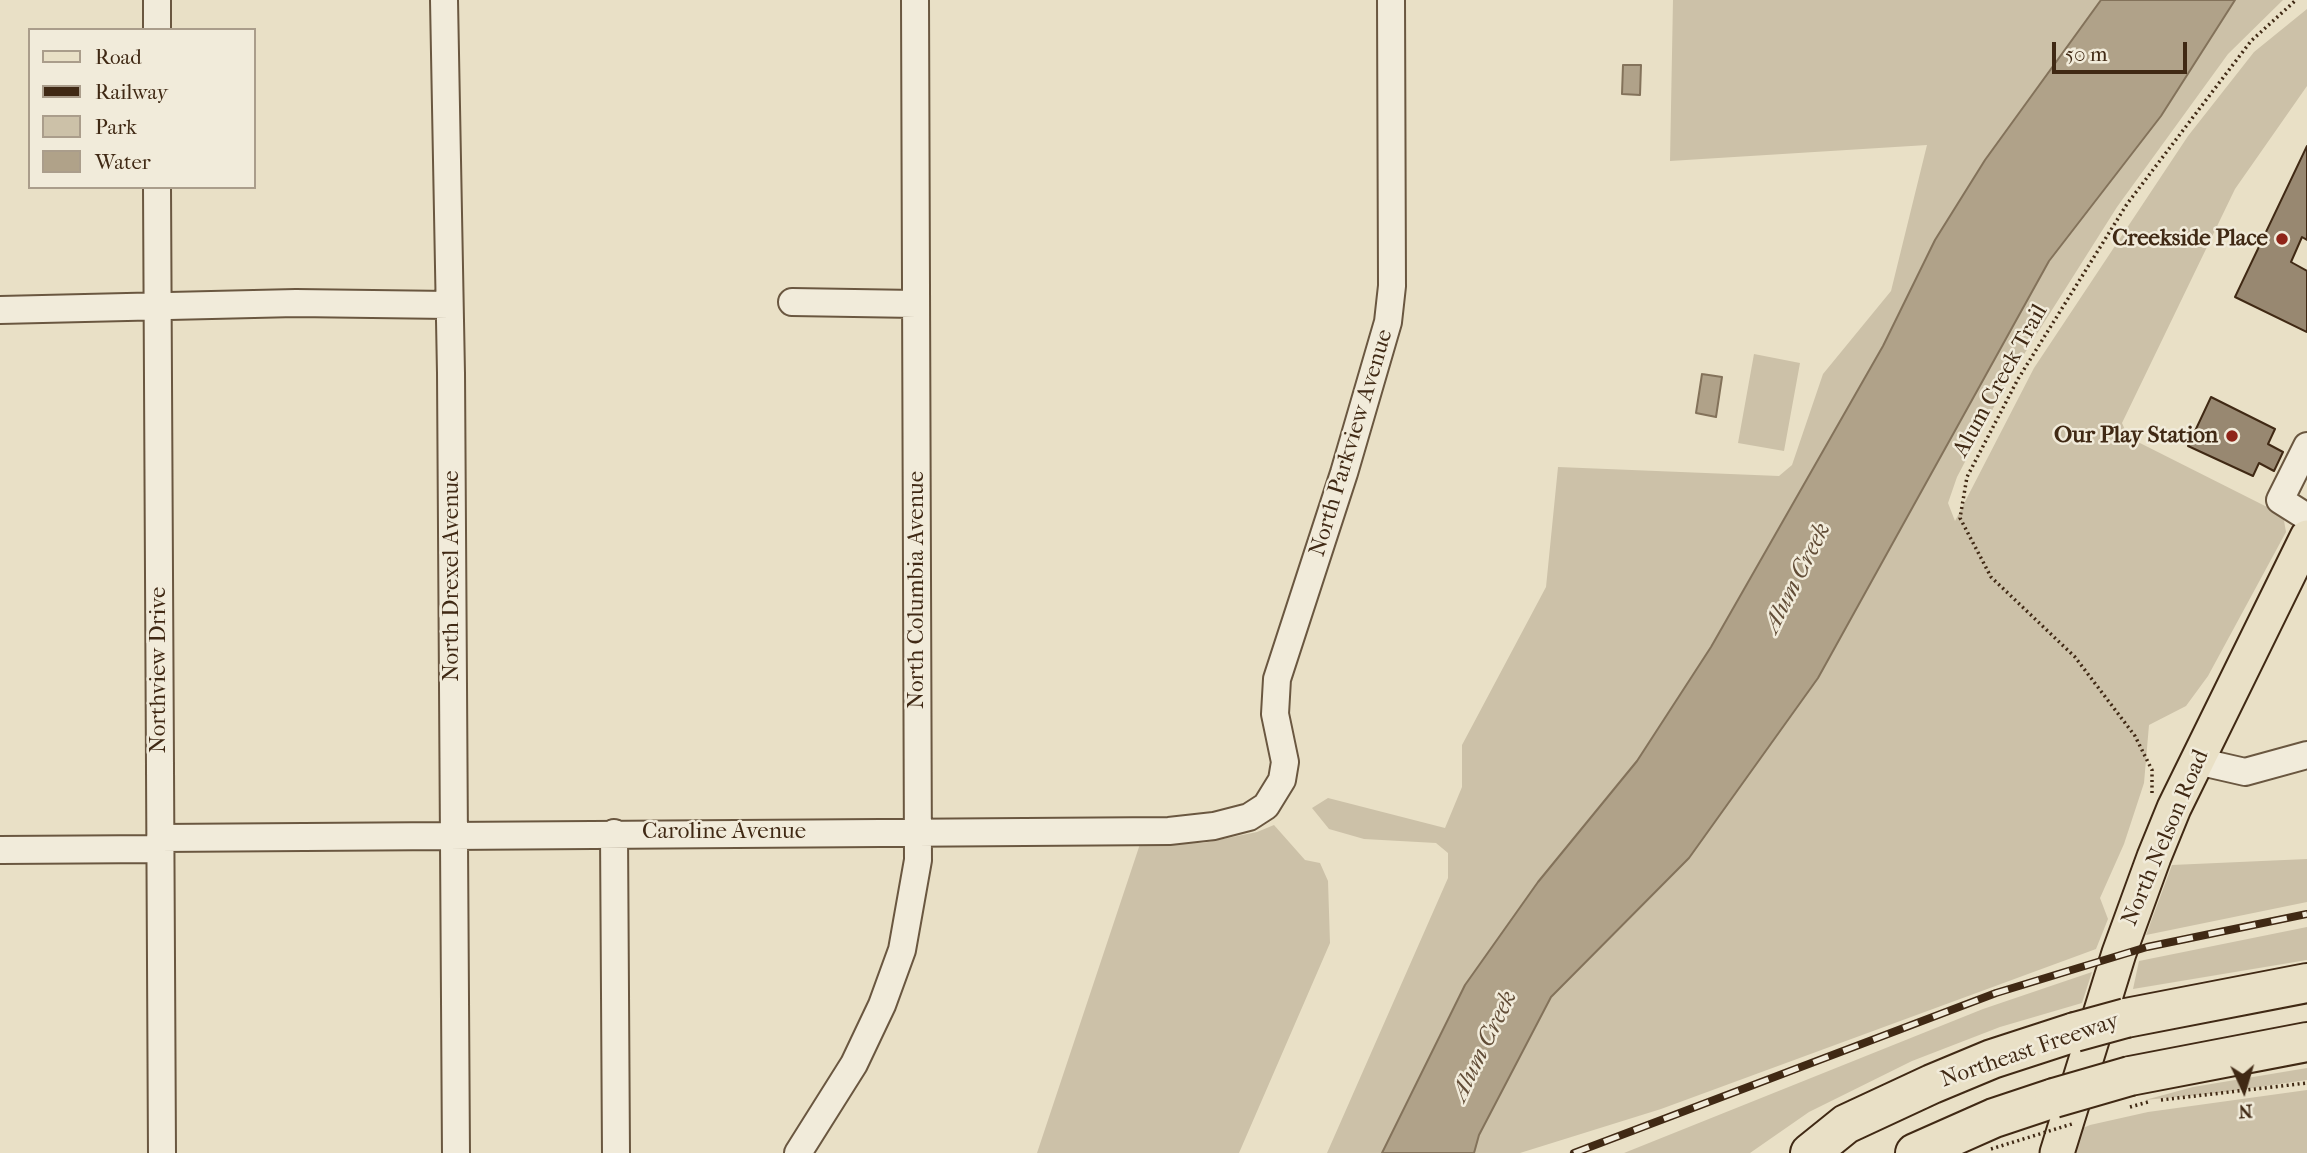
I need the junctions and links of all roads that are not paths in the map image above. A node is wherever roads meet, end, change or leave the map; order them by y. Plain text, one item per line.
1 (157, 0) edge
2 (444, 0) edge
3 (915, 0) edge
4 (1391, 0) edge
5 (157, 28) edge
6 (157, 189) edge
7 (792, 302) dead end
8 (916, 304) junction
9 (449, 305) junction
10 (157, 309) junction
11 (0, 310) edge
12 (2307, 446) edge
13 (2307, 517) edge
14 (2307, 537) edge
15 (2307, 755) edge
16 (2197, 761) junction
17 (1276, 793) joint
18 (919, 831) junction
19 (614, 833) junction
20 (454, 836) junction
21 (160, 843) junction
22 (0, 850) edge
23 (2307, 983) edge
24 (2307, 1042) edge
25 (2052, 1149) edge
26 (162, 1153) edge
27 (456, 1153) edge
28 (616, 1153) edge
29 (799, 1153) edge
30 (1810, 1153) edge
31 (1915, 1153) edge

1 - 5 street
2 - 9 street, North Drexel Avenue
3 - 8 street, North Columbia Avenue
4 - 17 street, North Parkview Avenue
6 - 10 street, Northview Drive
7 - 8 street
8 - 18 street, North Columbia Avenue
9 - 10 street
9 - 20 street, North Drexel Avenue
10 - 11 street
10 - 21 street, Northview Drive
12 - 13 street
14 - 16 main road, North Nelson Road
15 - 16 street
16 - 25 main road, North Nelson Road
17 - 18 street, Caroline Avenue
18 - 19 street, Caroline Avenue
18 - 29 street, North Columbia Avenue
19 - 20 street, Caroline Avenue
19 - 28 street
20 - 21 street, Caroline Avenue
20 - 27 street, North Drexel Avenue
21 - 22 street, Caroline Avenue
21 - 26 street, Northview Drive
23 - 30 highway, Northeast Freeway, bridge
24 - 31 highway, bridge

